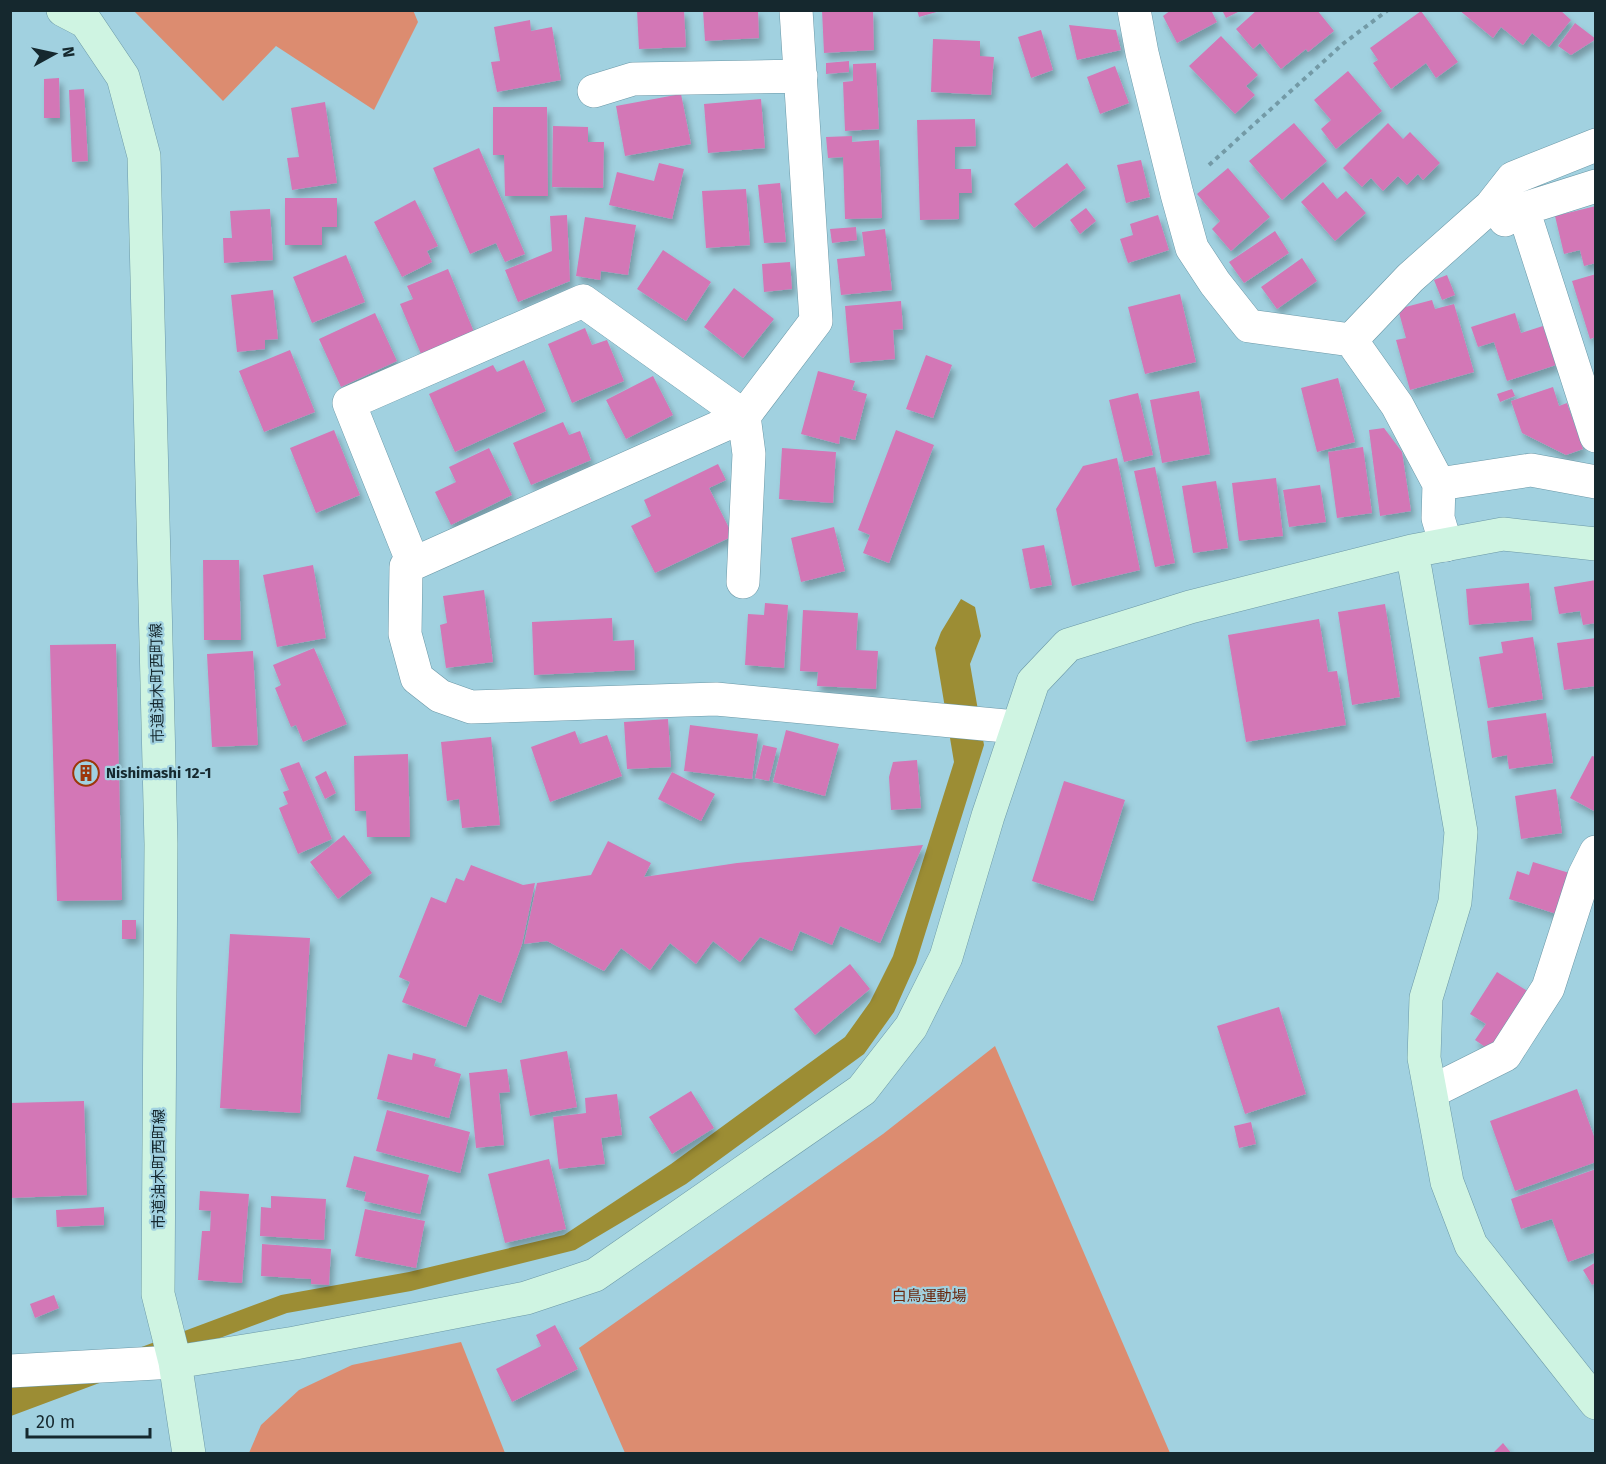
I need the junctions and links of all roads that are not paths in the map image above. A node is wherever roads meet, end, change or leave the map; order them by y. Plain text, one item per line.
1 (63, 10) edge
2 (796, 10) edge
3 (1134, 10) edge
4 (801, 76) junction
5 (594, 91) dead end
6 (1596, 145) edge
7 (1596, 186) edge
8 (1523, 209) junction
9 (1410, 278) junction
10 (1351, 340) junction
11 (744, 416) junction
12 (1596, 436) edge
13 (1596, 482) edge
14 (1438, 484) junction
15 (1596, 544) edge
16 (1446, 545) junction
17 (1412, 551) junction
18 (413, 563) junction
19 (743, 582) dead end
20 (1016, 727) junction
21 (1596, 852) edge
22 (1431, 1092) junction
23 (175, 1362) junction
24 (10, 1371) edge
25 (1596, 1402) edge
26 (189, 1454) edge

1 - 23 street, 市道油木町西町線
2 - 4 street
3 - 10 street
4 - 5 street
4 - 11 street
6 - 9 street
7 - 8 street
8 - 9 street
8 - 12 street
9 - 10 street
10 - 14 street
11 - 18 street
11 - 18 street
11 - 19 street
13 - 14 street
14 - 16 street
15 - 16 street
16 - 17 street
17 - 20 street
17 - 22 street
18 - 20 street
20 - 23 street
21 - 22 street
22 - 25 street
23 - 24 street
23 - 26 street, 市道油木町西町線

